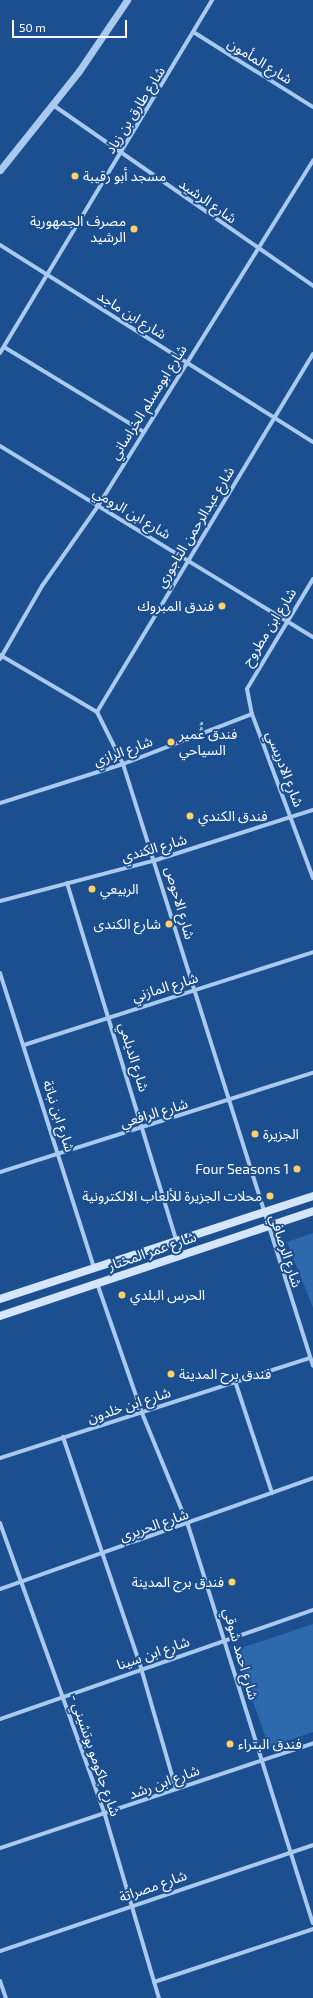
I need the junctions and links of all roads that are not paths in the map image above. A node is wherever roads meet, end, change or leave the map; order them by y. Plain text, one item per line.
1 (127, 0) edge
2 (212, 0) edge
3 (195, 33) junction
4 (53, 104) junction
5 (313, 106) edge
6 (121, 153) junction
7 (313, 160) edge
8 (0, 170) edge
9 (0, 245) edge
10 (257, 249) junction
11 (48, 275) junction
12 (313, 286) edge
13 (4, 347) junction
14 (0, 353) edge
15 (313, 354) edge
16 (185, 361) junction
17 (274, 418) junction
18 (142, 431) junction
19 (313, 442) edge
20 (0, 446) edge
21 (98, 506) junction
22 (188, 561) junction
23 (313, 579) edge
24 (287, 621) junction
25 (313, 637) edge
26 (1, 657) edge
27 (247, 689) joint
28 (97, 712) junction
29 (252, 714) junction
30 (123, 764) junction
31 (0, 803) edge
32 (313, 810) edge
33 (292, 817) junction
34 (156, 860) junction
35 (313, 878) edge
36 (67, 883) junction
37 (0, 902) edge
38 (313, 952) edge
39 (0, 973) edge
40 (194, 990) junction
41 (110, 1016) junction
42 (24, 1045) junction
43 (313, 1073) edge
44 (232, 1100) junction
45 (144, 1128) junction
46 (60, 1153) junction
47 (0, 1172) edge
48 (313, 1196) edge
49 (313, 1211) edge
50 (262, 1212) junction
51 (266, 1226) junction
52 (176, 1240) junction
53 (94, 1267) junction
54 (96, 1283) junction
55 (0, 1299) edge
56 (0, 1316) edge
57 (310, 1358) junction
58 (313, 1366) edge
59 (235, 1381) junction
60 (142, 1413) junction
61 (63, 1437) junction
62 (0, 1458) edge
63 (313, 1478) edge
64 (272, 1493) junction
65 (0, 1523) edge
66 (188, 1525) junction
67 (104, 1555) junction
68 (20, 1583) junction
69 (0, 1589) edge
70 (313, 1610) edge
71 (227, 1641) junction
72 (141, 1668) junction
73 (64, 1697) junction
74 (0, 1719) edge
75 (313, 1743) edge
76 (260, 1760) junction
77 (176, 1789) junction
78 (105, 1815) junction
79 (313, 1845) edge
80 (0, 1848) edge
81 (290, 1852) junction
82 (131, 1905) junction
83 (313, 1923) edge
84 (313, 1929) edge
85 (0, 1951) edge
86 (0, 1981) edge
87 (154, 1982) junction
88 (6, 1998) edge
89 (159, 1998) edge

1 - 4 street
2 - 3 street, شارع طارق بن زياد
3 - 5 street, شارع المأمون
3 - 6 street, شارع طارق بن زياد
4 - 6 street, شارع الرشيد
4 - 8 street
6 - 10 street, شارع الرشيد
6 - 11 street, شارع طارق بن زياد
7 - 10 street, شارع ابومسلم الخراساني
9 - 11 street, شارع ابن ماجد
10 - 12 street, شارع الرشيد
10 - 16 street, شارع ابومسلم الخراساني
11 - 13 street, شارع طارق بن زياد
11 - 16 street, شارع ابن ماجد
13 - 14 street, شارع طارق بن زياد
13 - 18 street
15 - 17 street, شارع عبدالرحمن التاجوري
16 - 17 street, شارع ابن ماجد
16 - 18 street, شارع ابومسلم الخراساني
17 - 19 street, شارع ابن ماجد
17 - 22 street, شارع عبدالرحمن التاجوري
18 - 21 street, شارع ابومسلم الخراساني
20 - 21 street, شارع ابن الرومي
21 - 22 street, شارع ابن الرومي
21 - 26 street, شارع ابومسلم الخراساني
22 - 24 street, شارع ابن الرومي
22 - 28 street, شارع عبدالرحمن التاجوري
23 - 24 street, شارع ابن مطروح
24 - 25 street, شارع ابن الرومي
24 - 27 street, شارع ابن مطروح
26 - 28 street
27 - 29 street, شارع الادريسي
28 - 30 street, شارع الاحوص
29 - 30 street, شارع الرازي
29 - 33 street, شارع الادريسي
30 - 31 street, شارع الرازي
30 - 34 street, شارع الاحوص
32 - 33 street, شارع الكندي
33 - 34 street, شارع الكندي
33 - 35 street, شارع الادريسي
34 - 36 street, شارع الكندي
34 - 40 street, شارع الاحوص
36 - 37 street, شارع الكندي
36 - 41 street, شارع الديلمي
38 - 40 street, شارع المازني
39 - 42 street, شارع ابن نباتة
40 - 41 street, شارع المازني
40 - 44 street, شارع الاحوص
41 - 42 street, شارع المازني
41 - 45 street, شارع الديلمي
42 - 46 street, شارع ابن نباتة
43 - 44 street, شارع الرافعي
44 - 45 street, شارع الرافعي
44 - 50 street, شارع الاحوص
45 - 46 street, شارع الرافعي
45 - 52 street, شارع الديلمي
46 - 47 street, شارع الرافعي
46 - 53 street, شارع ابن نباتة
48 - 50 main road, شارع عمر المختار
49 - 51 main road, شارع عمر المختار
50 - 51 street, شارع الرصافي
50 - 52 main road, شارع عمر المختار
51 - 54 main road, شارع عمر المختار
51 - 57 street, شارع الرصافي
52 - 53 main road, شارع عمر المختار
53 - 55 main road, شارع عمر المختار
54 - 56 main road, شارع عمر المختار
54 - 60 street, شارع احمد شوقي
57 - 58 street, شارع الرصافي
57 - 59 street, شارع ابن خلدون
59 - 60 street, شارع ابن خلدون
59 - 64 street
60 - 61 street, شارع ابن خلدون
60 - 66 street, شارع احمد شوقي
61 - 62 street, شارع ابن خلدون
61 - 67 street
63 - 64 street, شارع الحريري
64 - 66 street, شارع الحريري
65 - 68 street, - شارع جاكومو بوتشيني
66 - 67 street, شارع الحريري
66 - 71 street, شارع احمد شوقي
67 - 68 street, شارع الحريري
67 - 72 street
68 - 69 street, شارع الحريري
68 - 73 street, - شارع جاكومو بوتشيني
70 - 71 street, شارع ابن سينا
71 - 72 street, شارع ابن سينا
71 - 76 street, شارع احمد شوقي
72 - 73 street, شارع ابن سينا
72 - 77 street
73 - 74 street, شارع ابن سينا
73 - 78 street, - شارع جاكومو بوتشيني
75 - 76 street, شارع ابن رشد
76 - 77 street, شارع ابن رشد
76 - 81 street, شارع احمد شوقي
77 - 78 street, شارع ابن رشد
78 - 80 street, شارع ابن رشد
78 - 82 street, - شارع جاكومو بوتشيني
79 - 81 street, شارع مصراتة
81 - 82 street, شارع مصراتة
81 - 83 street, شارع احمد شوقي
82 - 85 street, شارع مصراتة
82 - 87 street, - شارع جاكومو بوتشيني
84 - 87 street
86 - 88 street
87 - 89 street, - شارع جاكومو بوتشيني

